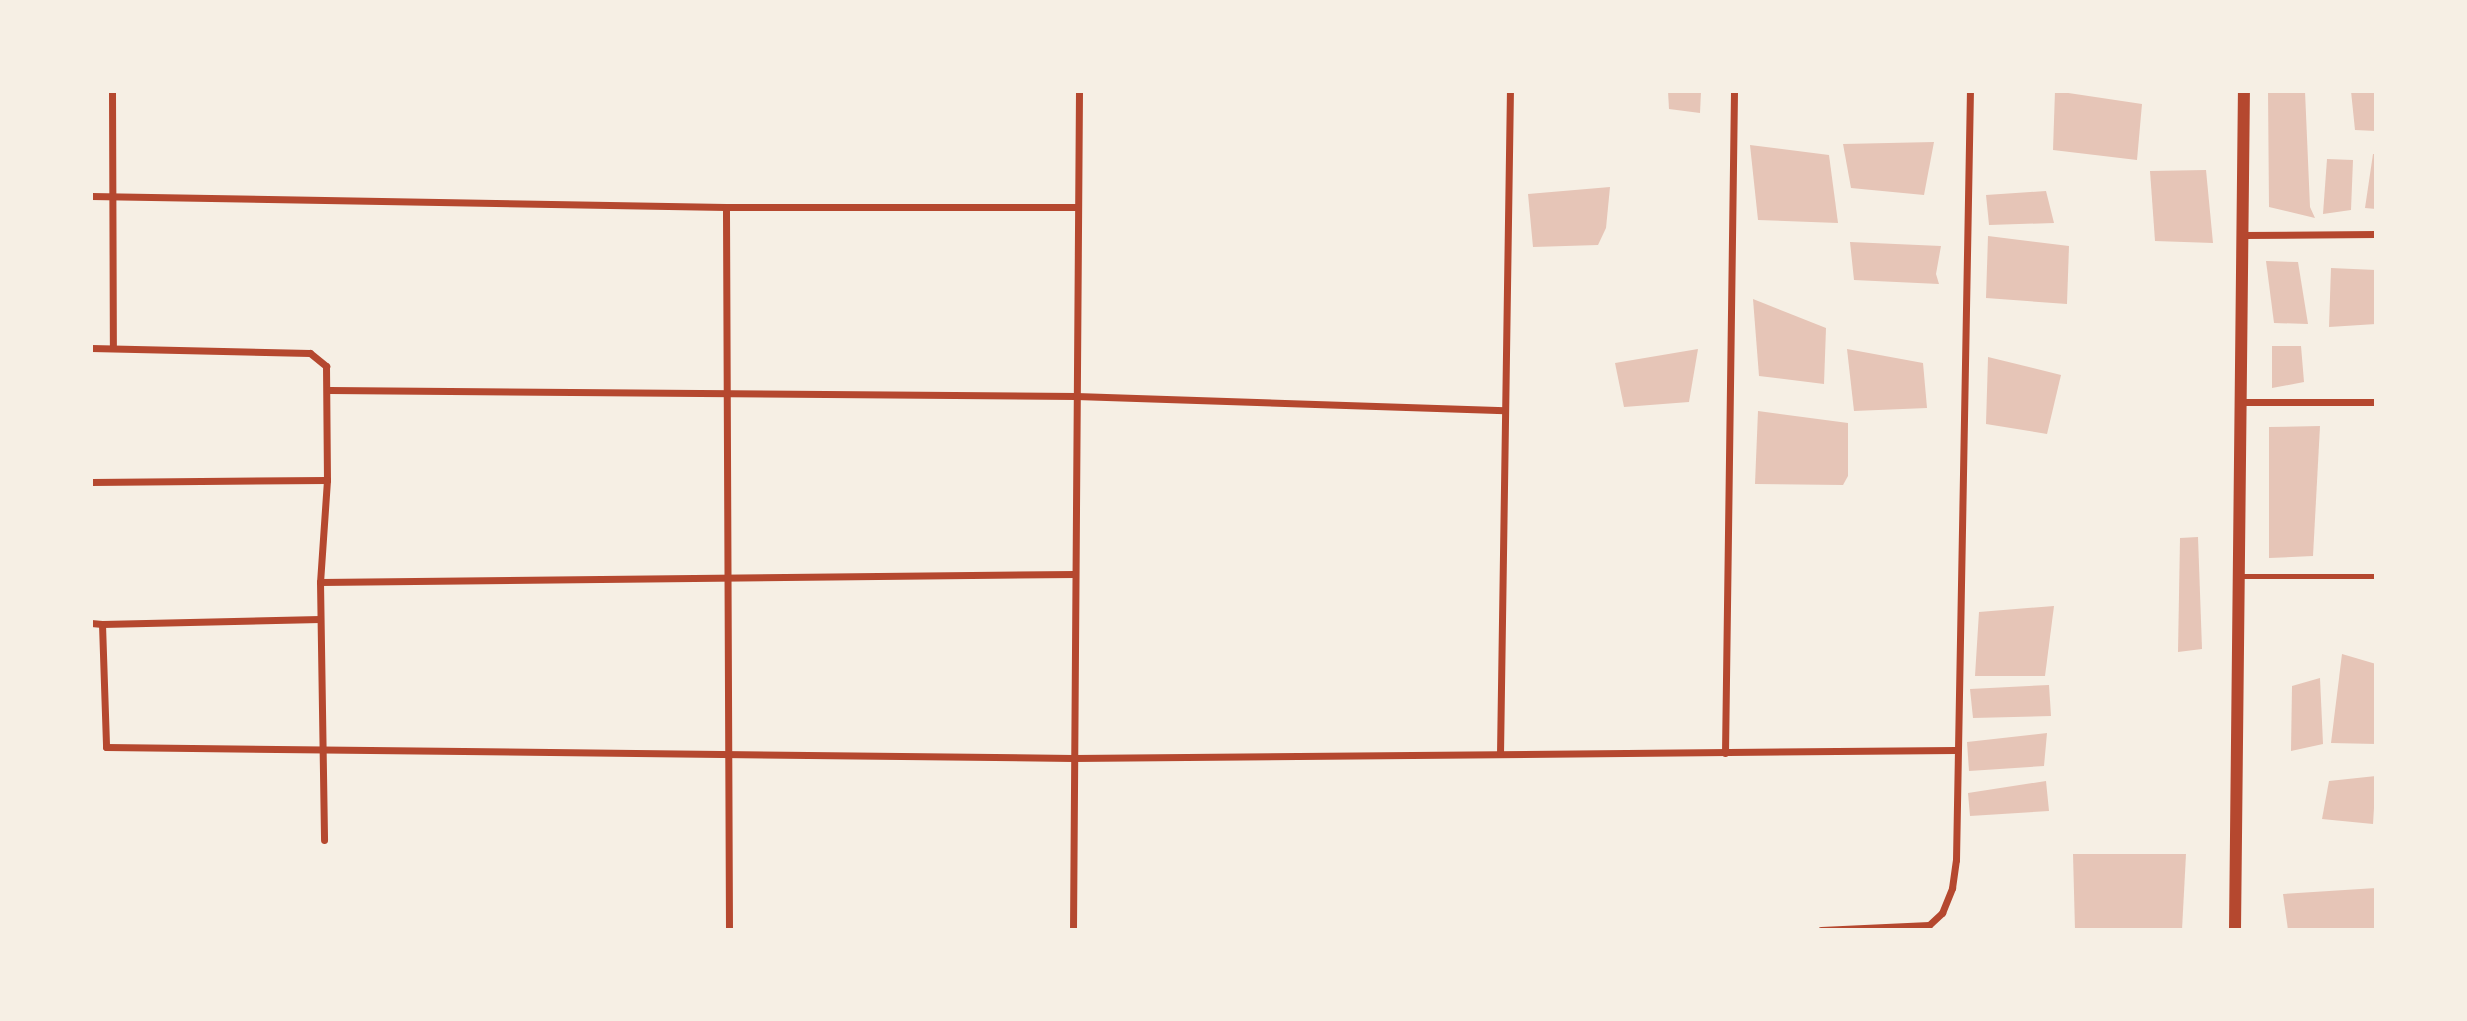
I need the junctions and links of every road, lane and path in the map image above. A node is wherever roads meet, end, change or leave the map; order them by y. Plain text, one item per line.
1 (112, 91) edge
2 (1079, 91) edge
3 (1510, 91) edge
4 (1734, 91) edge
5 (1970, 91) edge
6 (2244, 91) edge
7 (91, 196) edge
8 (110, 197) junction
9 (726, 207) junction
10 (1077, 207) junction
11 (2376, 234) edge
12 (2242, 235) junction
13 (113, 347) junction
14 (91, 348) edge
15 (329, 390) junction
16 (727, 393) junction
17 (1076, 396) junction
18 (2241, 402) junction
19 (2376, 402) edge
20 (1504, 410) junction
21 (327, 480) junction
22 (91, 482) edge
23 (1075, 574) junction
24 (2239, 576) junction
25 (2376, 576) edge
26 (728, 578) junction
27 (320, 582) junction
28 (320, 619) junction
29 (91, 623) edge
30 (103, 624) junction
31 (321, 750) junction
32 (1956, 750) junction
33 (1725, 753) junction
34 (729, 754) junction
35 (1500, 754) junction
36 (1073, 758) junction
37 (324, 840) dead end
38 (729, 930) edge
39 (1073, 930) edge
40 (1821, 930) edge
41 (2235, 930) edge

1 - 8 street
2 - 10 street
3 - 20 street
4 - 33 street
5 - 32 street
6 - 12 street
7 - 8 street
8 - 9 street
8 - 13 street
9 - 10 street
9 - 16 street
10 - 17 street
11 - 12 street
12 - 18 street
13 - 14 street
13 - 15 street
15 - 16 street
15 - 21 street
16 - 17 street
16 - 26 street
17 - 20 street
17 - 23 street
18 - 19 street
18 - 24 street
20 - 35 street
21 - 22 street
21 - 27 street
23 - 26 street
23 - 36 street
24 - 25 lane
24 - 41 street
26 - 27 street
26 - 34 street
27 - 28 street
28 - 30 street
28 - 31 street
29 - 30 street
30 - 31 street
31 - 34 street
31 - 37 street
32 - 33 street
32 - 40 street
33 - 35 street
34 - 36 street
34 - 38 street
35 - 36 street
36 - 39 street

